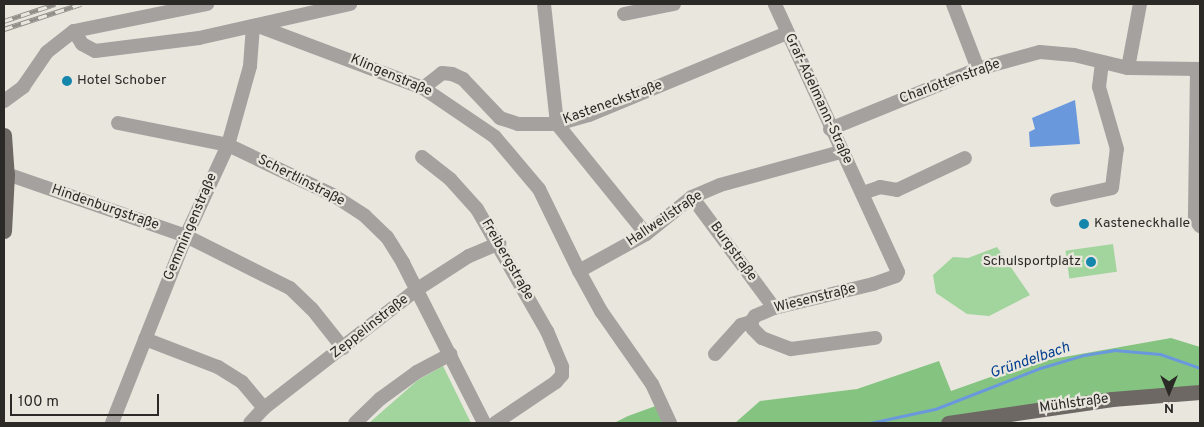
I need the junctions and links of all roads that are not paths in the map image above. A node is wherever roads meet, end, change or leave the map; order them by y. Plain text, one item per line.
1 (207, 4) edge
2 (350, 4) edge
3 (544, 4) edge
4 (674, 4) edge
5 (775, 4) edge
6 (953, 4) edge
7 (1140, 4) edge
8 (624, 14) dead end
9 (256, 26) junction
10 (74, 31) junction
11 (787, 33) junction
12 (1102, 62) junction
13 (1128, 68) junction
14 (978, 69) junction
15 (1198, 69) edge
16 (424, 88) junction
17 (4, 100) edge
18 (118, 123) dead end
19 (557, 124) junction
20 (830, 128) junction
21 (4, 134) edge
22 (228, 145) junction
23 (841, 152) junction
24 (422, 156) dead end
25 (965, 158) dead end
26 (5, 173) edge
27 (863, 193) junction
28 (692, 197) junction
29 (1057, 200) dead end
30 (1200, 226) edge
31 (4, 231) edge
32 (646, 234) junction
33 (186, 236) junction
34 (499, 243) junction
35 (579, 271) junction
36 (898, 272) joint
37 (416, 290) junction
38 (774, 308) junction
39 (751, 322) junction
40 (875, 338) dead end
41 (145, 339) junction
42 (344, 348) junction
43 (452, 354) junction
44 (715, 354) dead end
45 (1200, 392) edge
46 (264, 408) junction
47 (979, 421) edge
48 (112, 423) edge
49 (250, 423) edge
50 (355, 423) edge
51 (484, 423) edge
52 (495, 423) edge
53 (670, 423) edge
54 (948, 423) edge

1 - 10 street
2 - 9 street
3 - 19 street
4 - 8 street
5 - 11 street, Graf-Adelmann-Straße
6 - 14 street
7 - 13 street
9 - 10 street
9 - 16 street, Klingenstraße
9 - 22 street, Gemmingenstraße
10 - 17 street
11 - 19 street, Kasteneckstraße
11 - 20 street, Graf-Adelmann-Straße
12 - 13 street, Charlottenstraße
12 - 14 street, Charlottenstraße
12 - 29 street
13 - 15 street, Charlottenstraße
14 - 20 street, Charlottenstraße
15 - 30 street
16 - 19 street, Kasteneckstraße
16 - 35 street, Klingenstraße
18 - 22 street, Schertlinstraße
19 - 32 street
20 - 23 street, Graf-Adelmann-Straße
21 - 26 main road
22 - 33 street, Gemmingenstraße
22 - 37 street, Schertlinstraße
23 - 27 street, Graf-Adelmann-Straße
23 - 28 street, Hallweilstraße
24 - 34 street, Freibergstraße
25 - 27 street
26 - 31 main road
26 - 33 street, Hindenburgstraße
27 - 36 street, Graf-Adelmann-Straße
28 - 32 street, Hallweilstraße
28 - 38 street, Burgstraße
32 - 35 street, Hallweilstraße
33 - 41 street, Gemmingenstraße
33 - 42 street, Hindenburgstraße
34 - 37 street, Zeppelinstraße
34 - 52 street, Freibergstraße
35 - 53 street, Klingenstraße
36 - 38 street, Wiesenstraße
37 - 42 street, Zeppelinstraße
37 - 43 street, Schertlinstraße
38 - 39 street, Wiesenstraße
39 - 40 street
39 - 44 street, Wiesenstraße
41 - 46 street
41 - 48 street, Gemmingenstraße
42 - 46 street, Zeppelinstraße
43 - 50 street
43 - 51 street, Schertlinstraße
45 - 47 main road, Mühlstraße
46 - 49 street, Zeppelinstraße
47 - 54 main road, Mühlstraße

